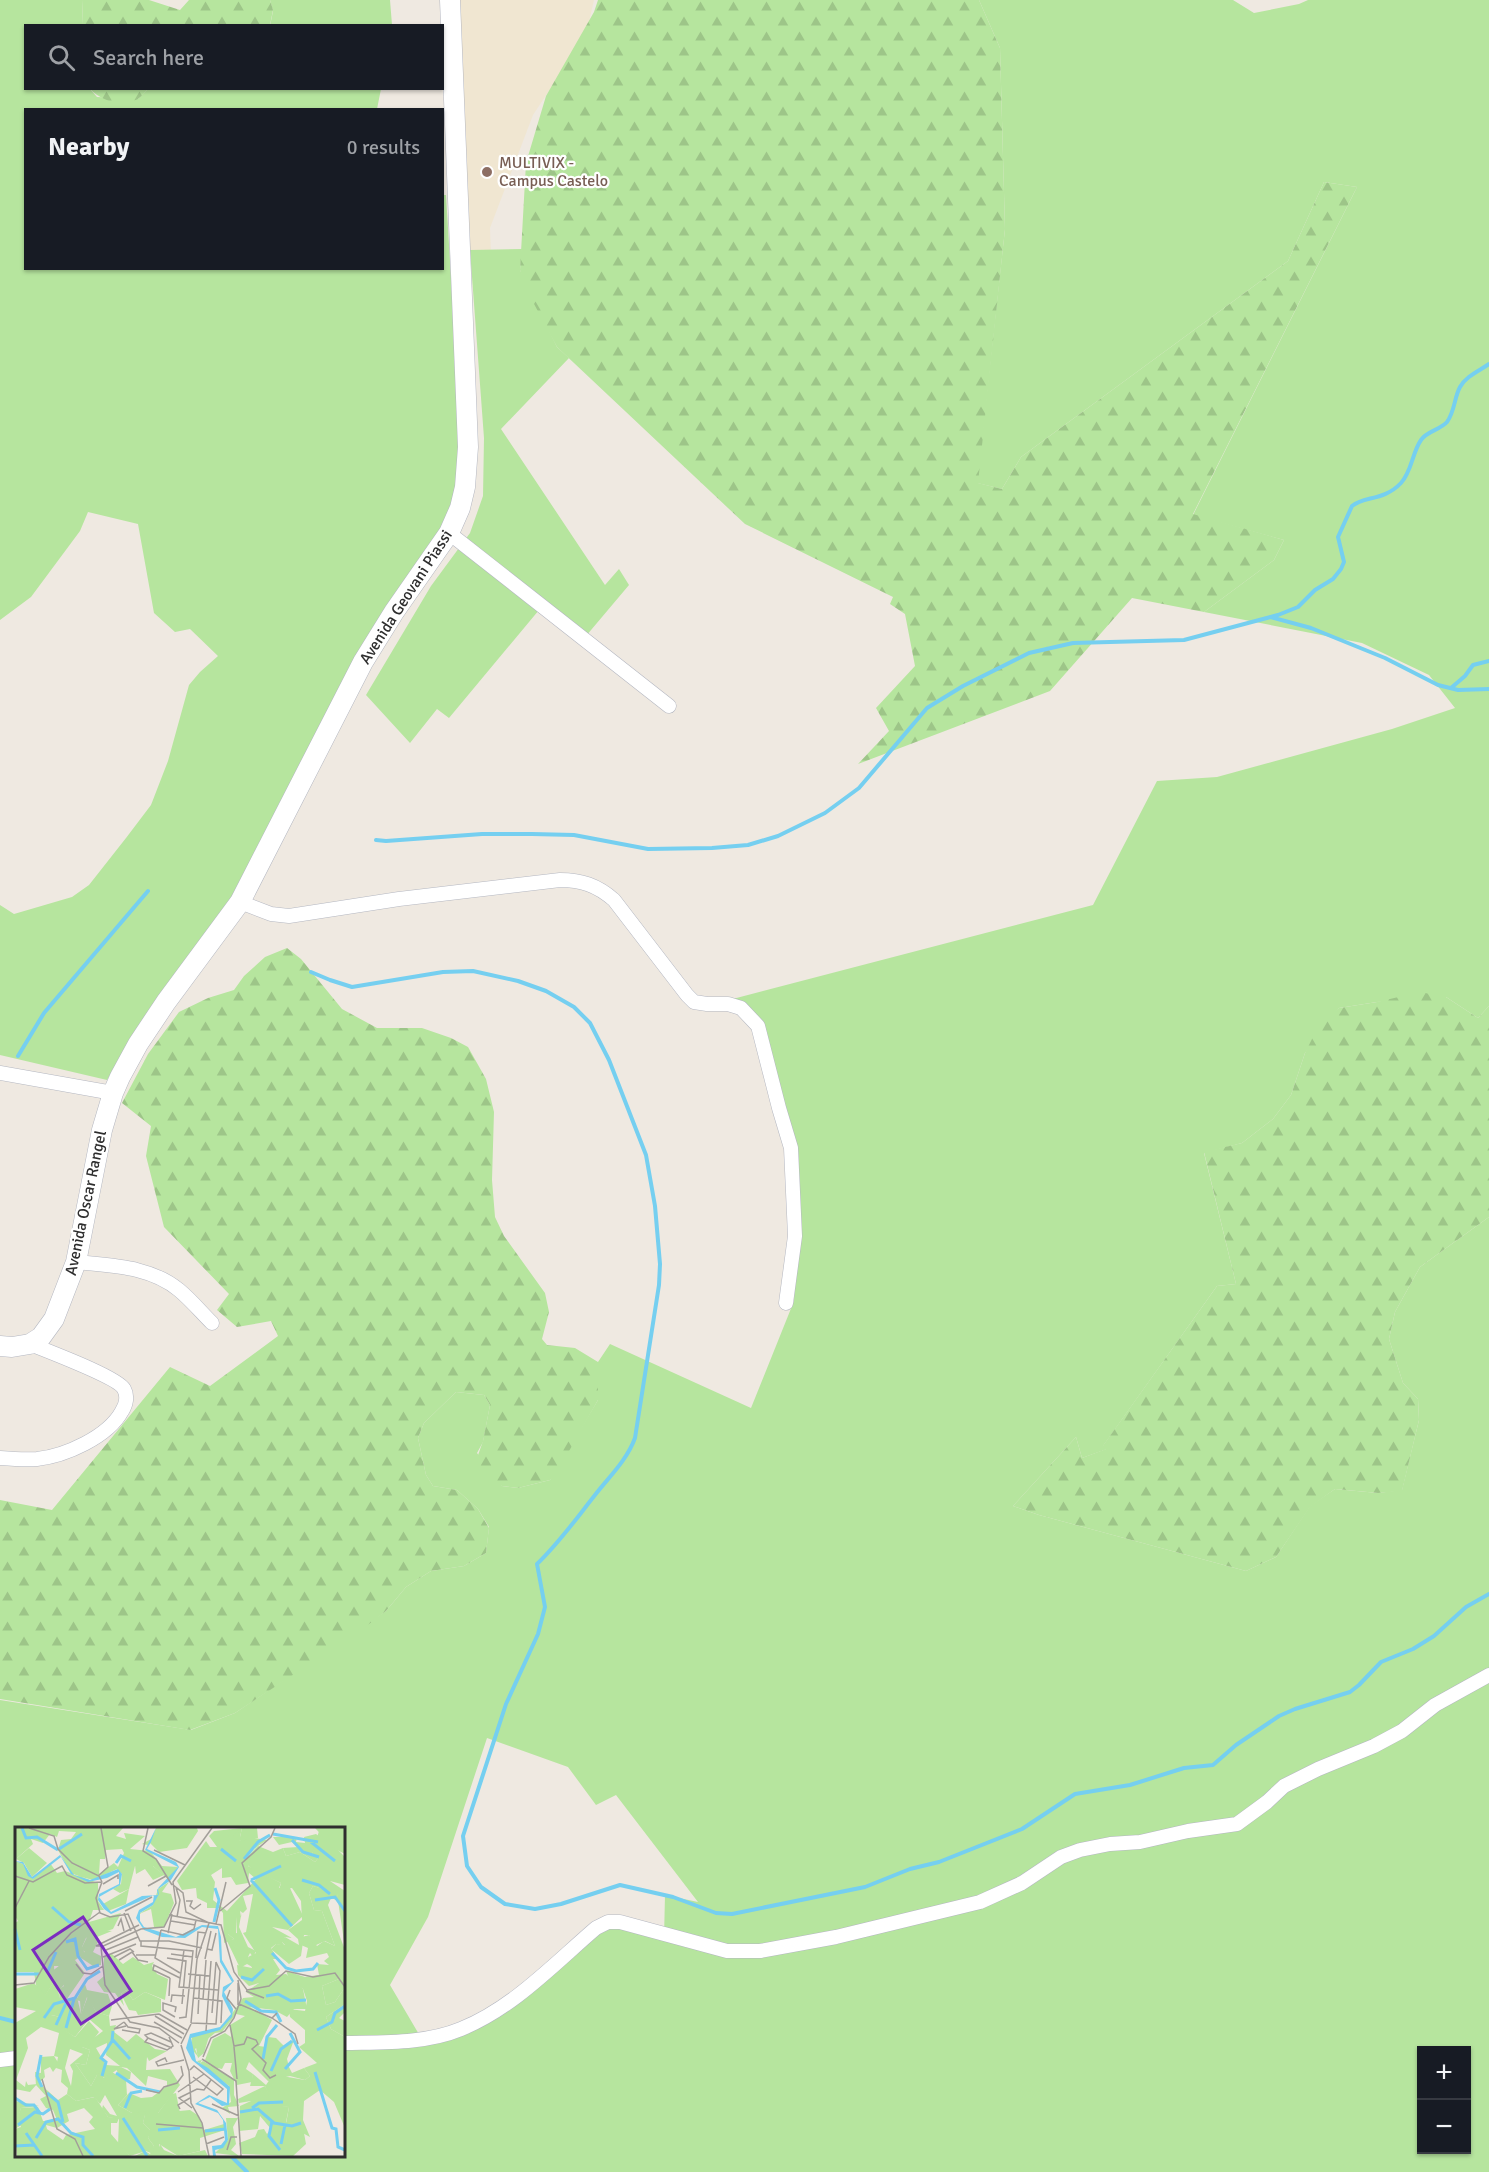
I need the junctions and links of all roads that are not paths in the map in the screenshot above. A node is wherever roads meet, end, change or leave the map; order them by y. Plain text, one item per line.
1 (450, 0) edge
2 (449, 533) junction
3 (669, 706) dead end
4 (240, 903) junction
5 (0, 1073) edge
6 (113, 1093) junction
7 (76, 1262) junction
8 (786, 1303) dead end
9 (212, 1323) dead end
10 (30, 1344) junction
11 (0, 1346) edge
12 (0, 1458) edge
13 (1489, 1675) edge
14 (345, 2043) edge
15 (15, 2058) edge
16 (0, 2060) edge

1 - 2 main road, Avenida Geovani Piassi
2 - 3 street
2 - 4 main road, Avenida Geovani Piassi
4 - 6 main road, Avenida Geovani Piassi
4 - 8 street
5 - 6 street
6 - 7 main road, Avenida Oscar Rangel
7 - 9 street
7 - 10 main road, Avenida Oscar Rangel
10 - 11 main road
10 - 12 street
13 - 14 street
15 - 16 street

